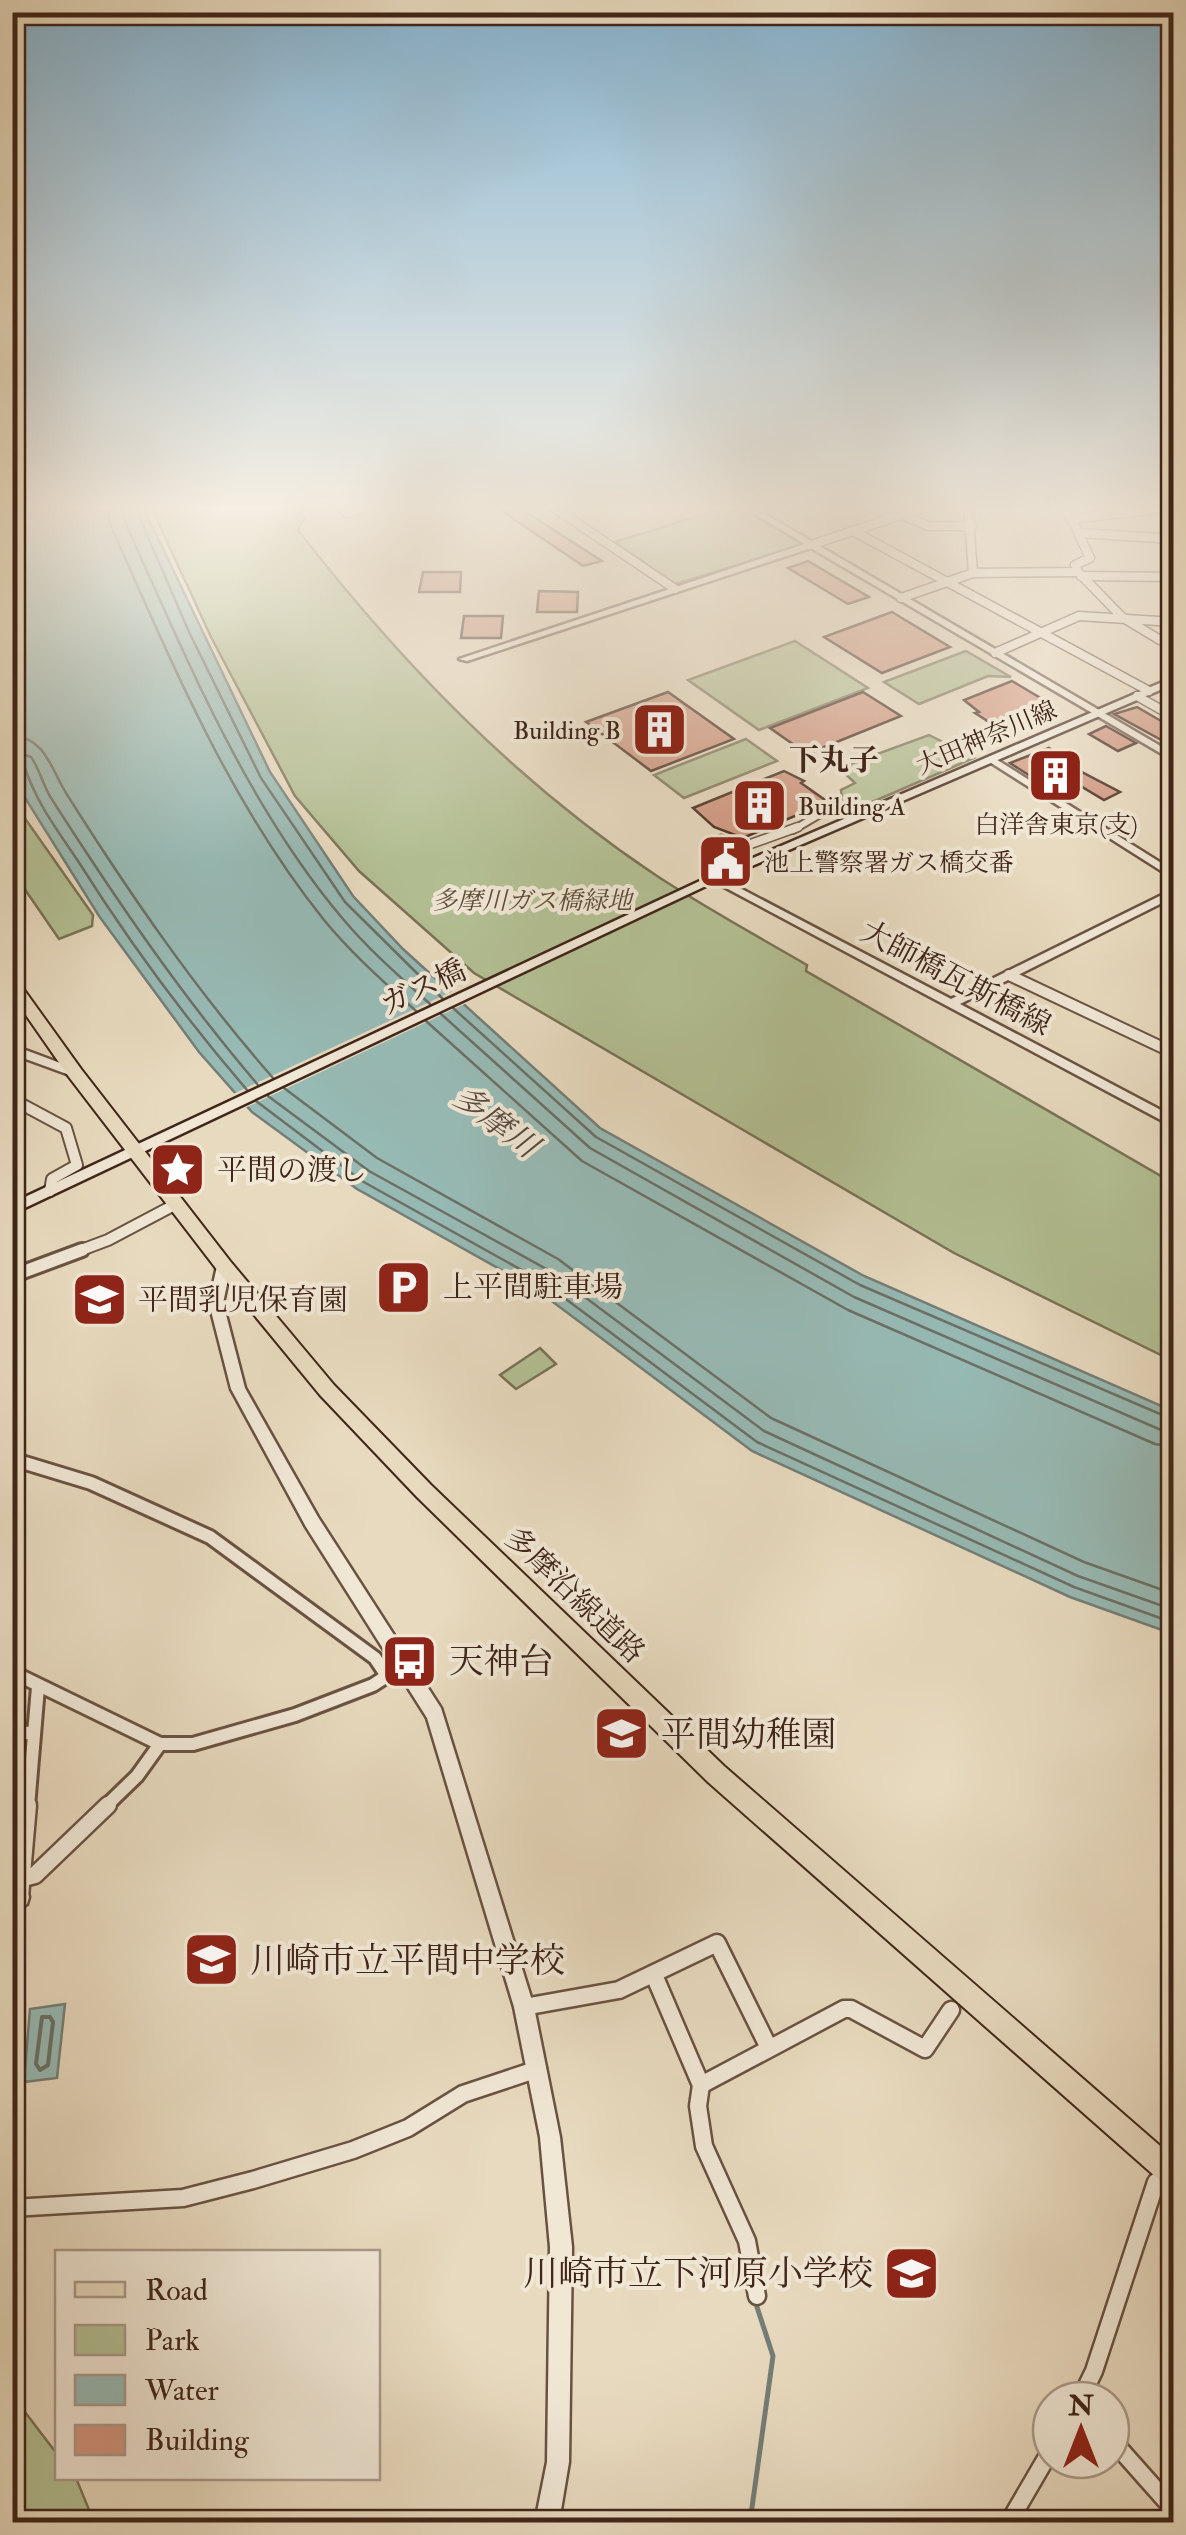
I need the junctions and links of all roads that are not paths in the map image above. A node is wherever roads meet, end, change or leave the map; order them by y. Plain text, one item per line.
1 (566, 625) edge
2 (948, 625) edge
3 (1031, 625) edge
4 (1061, 625) edge
5 (1136, 625) edge
6 (1046, 633) junction
7 (1160, 640) dead end
8 (995, 653) junction
9 (464, 659) dead end
10 (1174, 680) edge
11 (1143, 694) junction
12 (1098, 713) junction
13 (1174, 717) edge
14 (1174, 758) edge
15 (992, 759) junction
16 (839, 803) dead end
17 (721, 839) dead end
18 (1174, 876) edge
19 (711, 880) junction
20 (1174, 892) edge
21 (1009, 975) junction
22 (12, 983) edge
23 (951, 1004) junction
24 (12, 1049) edge
25 (1174, 1052) edge
26 (75, 1073) junction
27 (12, 1100) edge
28 (1174, 1123) edge
29 (136, 1150) junction
30 (50, 1191) junction
31 (178, 1203) junction
32 (12, 1209) edge
33 (224, 1266) junction
34 (12, 1276) edge
35 (12, 1459) edge
36 (405, 1664) junction
37 (12, 1672) edge
38 (387, 1676) junction
39 (38, 1687) junction
40 (34, 1732) junction
41 (12, 1735) edge
42 (160, 1744) junction
43 (20, 1804) edge
44 (17, 1890) edge
45 (654, 1975) junction
46 (524, 2007) junction
47 (951, 2010) dead end
48 (769, 2048) junction
49 (538, 2069) junction
50 (701, 2085) junction
51 (1174, 2176) edge
52 (1174, 2198) edge
53 (12, 2208) edge
54 (757, 2296) dead end
55 (1090, 2380) edge
56 (1131, 2462) edge
57 (1034, 2480) edge
58 (1174, 2510) edge
59 (547, 2522) edge
60 (1009, 2522) edge

1 - 9 street
2 - 8 street
3 - 6 street
4 - 6 street
5 - 7 street
6 - 8 street
6 - 11 street
8 - 12 street
10 - 11 main road, 大田神奈川線
11 - 12 main road, 大田神奈川線
11 - 13 street
12 - 14 street
12 - 15 main road, 大田神奈川線
15 - 18 street
15 - 19 main road, 大田神奈川線
16 - 17 street
19 - 23 street, 大師橋瓦斯橋線
19 - 29 main road, ガス橋
20 - 21 street
21 - 23 street
21 - 25 street
22 - 26 main road, 多摩沿線道路
23 - 28 street, 大師橋瓦斯橋線
24 - 26 street
26 - 29 main road, 多摩沿線道路
27 - 30 street
29 - 30 main road, ガス橋
29 - 31 main road, 多摩沿線道路
30 - 32 main road, ガス橋
31 - 33 main road, 多摩沿線道路
31 - 34 street
33 - 36 street
33 - 51 main road, 多摩沿線道路
35 - 38 street
36 - 38 street
36 - 46 street
37 - 39 street
38 - 42 street
39 - 40 street
39 - 42 street
40 - 41 street
40 - 43 street
42 - 44 street
43 - 44 street
45 - 46 street
45 - 48 street
45 - 50 street
46 - 49 street
47 - 48 street
48 - 50 street
49 - 53 street
49 - 59 street
50 - 54 street
52 - 55 street
56 - 58 street
57 - 60 street

